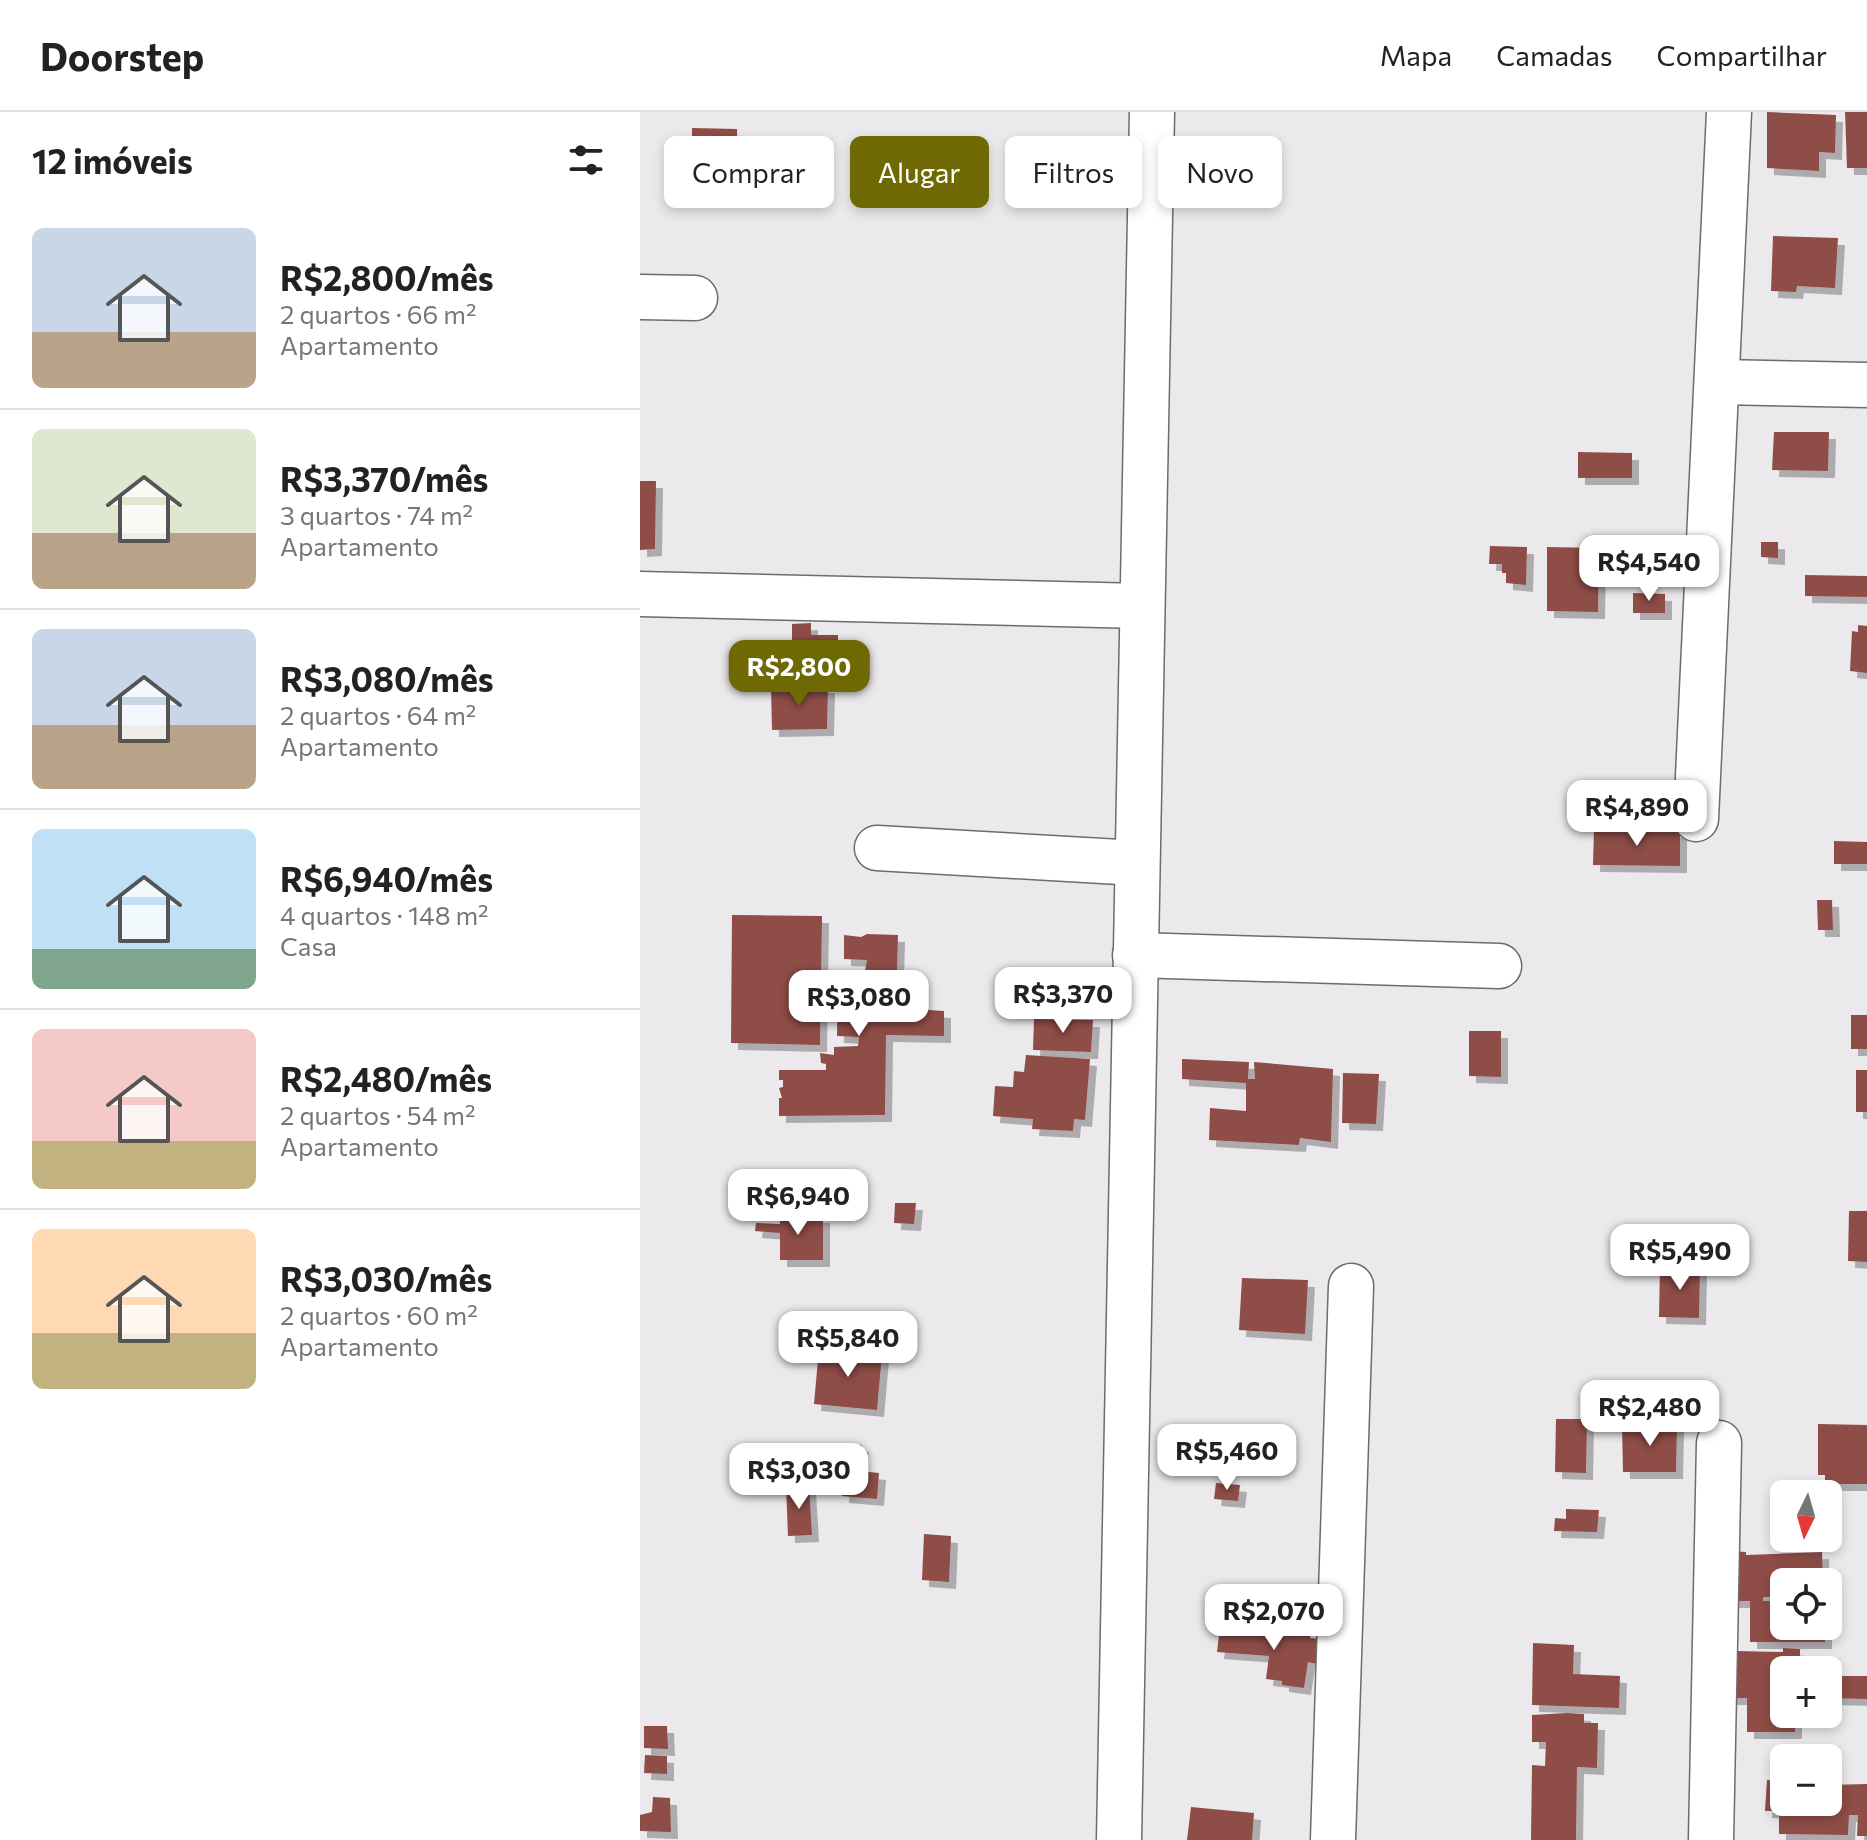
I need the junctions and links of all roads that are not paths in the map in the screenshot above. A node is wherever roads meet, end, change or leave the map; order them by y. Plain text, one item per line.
1 (1152, 112) edge
2 (1729, 112) edge
3 (640, 297) edge
4 (695, 298) dead end
5 (1718, 382) junction
6 (1867, 385) edge
7 (640, 594) edge
8 (1142, 606) junction
9 (1696, 819) dead end
10 (877, 848) dead end
11 (1137, 863) junction
12 (1135, 955) junction
13 (1499, 966) dead end
14 (1351, 1286) dead end
15 (1719, 1443) dead end
16 (1119, 1840) edge
17 (1333, 1840) edge
18 (1711, 1840) edge

1 - 8 street
2 - 5 street
3 - 4 street
5 - 6 street
5 - 9 street
7 - 8 street
8 - 11 street
10 - 11 street
11 - 12 street
12 - 13 street
12 - 16 street
14 - 17 street
15 - 18 street

